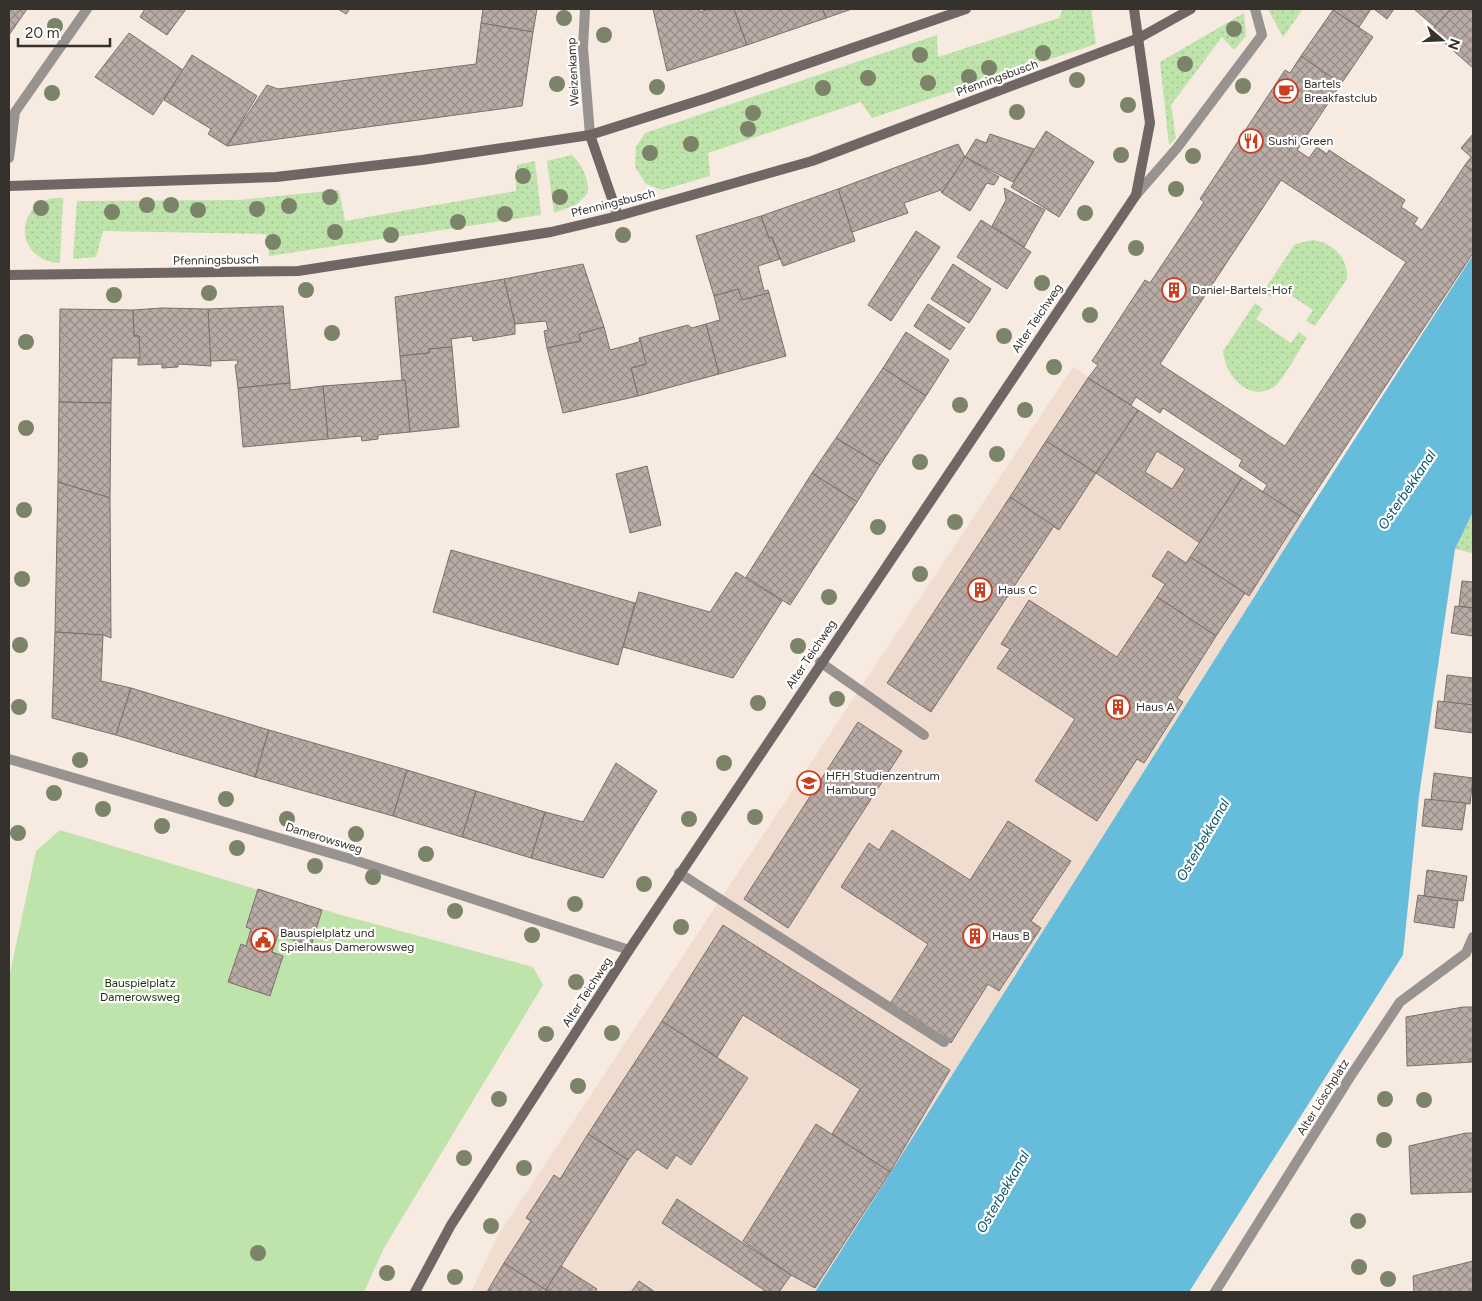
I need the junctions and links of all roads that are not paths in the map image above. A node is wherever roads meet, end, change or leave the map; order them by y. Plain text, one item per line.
1 (87, 9) edge
2 (584, 9) edge
3 (966, 9) edge
4 (1134, 9) edge
5 (1191, 9) edge
6 (1255, 9) edge
7 (1139, 38) junction
8 (590, 134) junction
9 (9, 158) edge
10 (9, 186) edge
11 (1136, 195) junction
12 (618, 216) junction
13 (9, 275) edge
14 (820, 662) junction
15 (924, 735) dead end
16 (9, 759) edge
17 (679, 873) junction
18 (1473, 937) edge
19 (629, 950) junction
20 (944, 1042) dead end
21 (415, 1292) edge
22 (1215, 1292) edge

1 - 9 street
2 - 8 street, Weizenkamp
3 - 8 street
4 - 7 street, Alter Teichweg
5 - 7 street, Pfenningsbusch
6 - 11 street
7 - 11 street, Alter Teichweg
7 - 12 street, Pfenningsbusch
8 - 10 street
8 - 12 street
11 - 14 street, Alter Teichweg
12 - 13 street, Pfenningsbusch
14 - 15 street
14 - 17 street, Alter Teichweg
16 - 19 street, Damerowsweg
17 - 19 street, Alter Teichweg
17 - 20 street
18 - 22 street, Alter Löschplatz
19 - 21 street, Alter Teichweg

